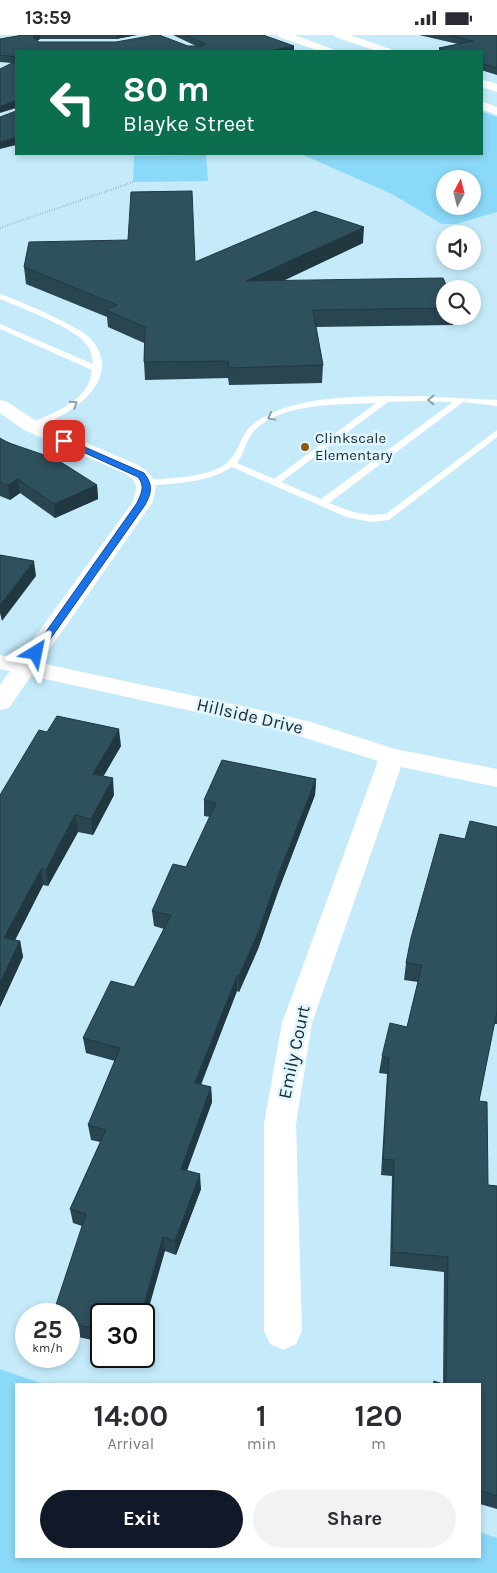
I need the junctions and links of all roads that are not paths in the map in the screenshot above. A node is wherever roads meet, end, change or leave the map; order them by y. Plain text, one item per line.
1 (283, 35) edge
2 (339, 35) edge
3 (326, 50) edge
4 (384, 50) edge
5 (483, 84) edge
6 (497, 89) edge
7 (483, 106) edge
8 (497, 111) edge
9 (0, 296) edge
10 (0, 326) edge
11 (98, 369) junction
12 (384, 400) junction
13 (461, 400) junction
14 (497, 403) edge
15 (0, 405) edge
16 (31, 426) junction
17 (497, 433) edge
18 (232, 464) junction
19 (147, 483) junction
20 (275, 483) junction
21 (322, 503) junction
22 (0, 662) edge
23 (25, 668) junction
24 (0, 702) edge
25 (392, 757) junction
26 (497, 778) edge
27 (282, 1331) dead end

1 - 3 main road
2 - 4 main road
5 - 6 main road
7 - 8 main road
9 - 11 lane
10 - 11 lane
16 -> 11 lane
13 -> 12 lane
12 -> 18 lane
12 - 20 lane
13 - 14 lane
13 - 21 lane
15 - 16 street
16 - 19 street
17 - 21 lane
18 - 19 lane
18 - 20 lane
19 - 23 street
20 - 21 lane
22 - 23 street, Hillside Drive
23 - 24 street
23 - 25 street, Hillside Drive
25 - 26 street, Hillside Drive
25 - 27 street, Emily Court

